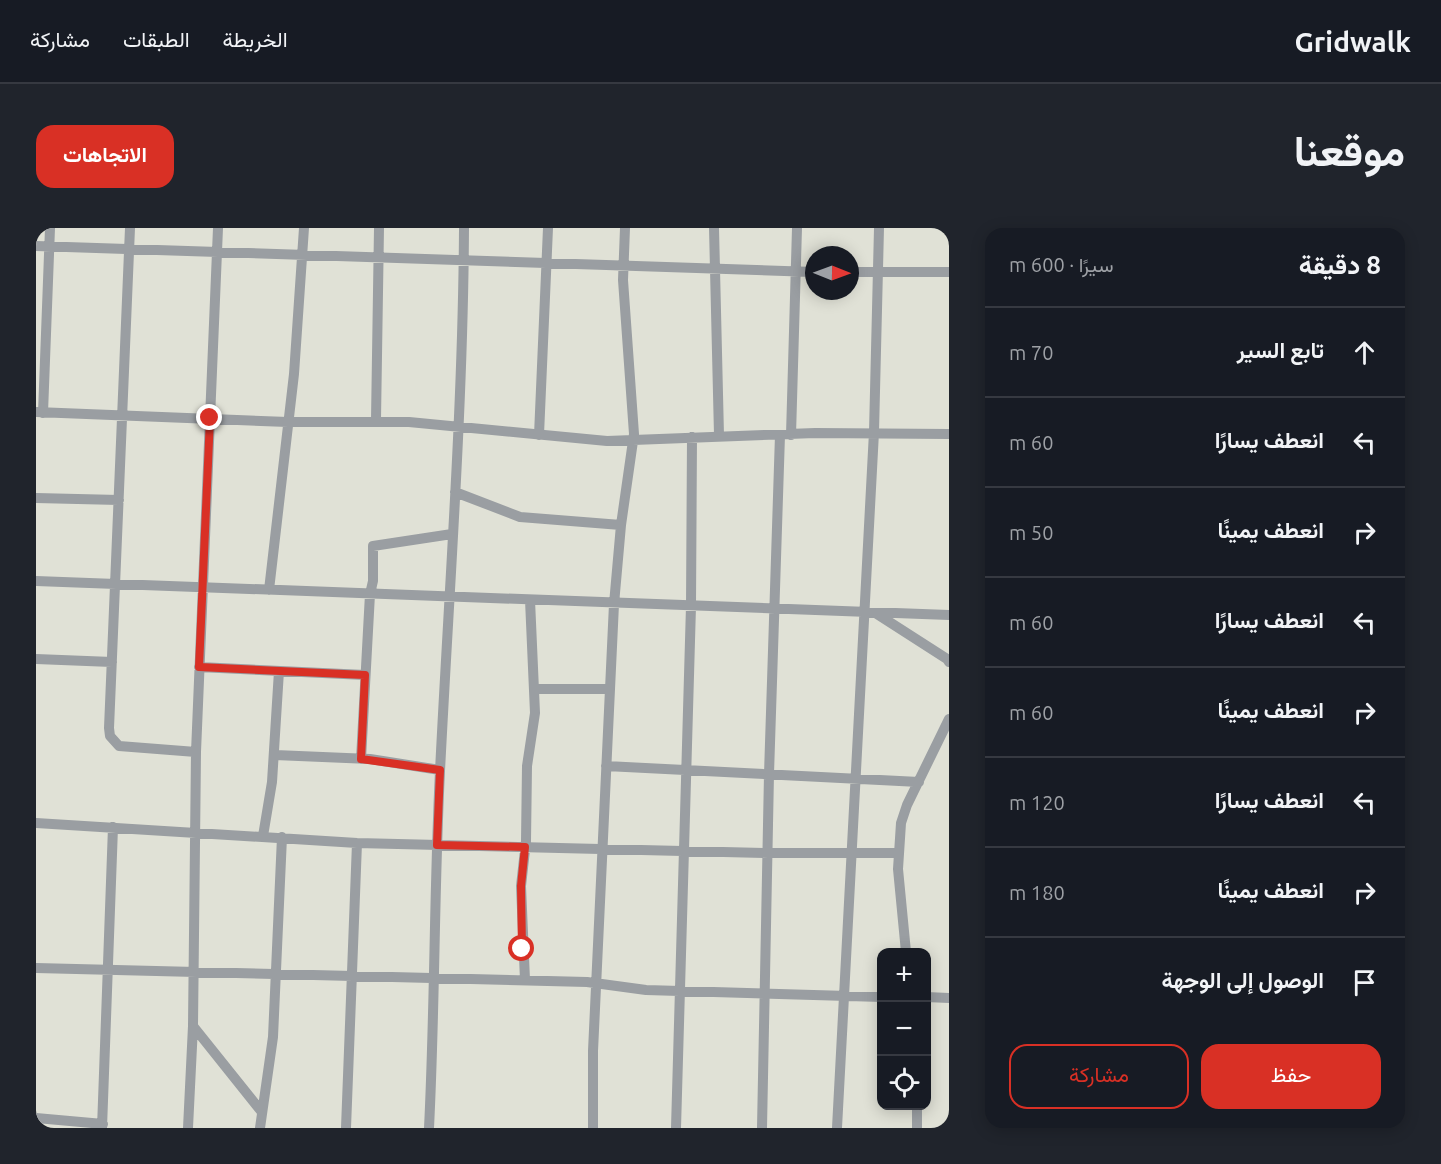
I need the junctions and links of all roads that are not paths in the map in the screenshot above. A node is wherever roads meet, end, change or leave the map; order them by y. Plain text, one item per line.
1 (50, 228) edge
2 (130, 228) edge
3 (218, 228) edge
4 (304, 228) edge
5 (379, 228) edge
6 (464, 228) edge
7 (548, 228) edge
8 (625, 228) edge
9 (714, 228) edge
10 (797, 228) edge
11 (879, 228) edge
12 (36, 246) edge
13 (49, 247) junction
14 (129, 250) junction
15 (217, 253) junction
16 (303, 256) junction
17 (379, 258) junction
18 (464, 261) junction
19 (547, 264) junction
20 (622, 267) junction
21 (713, 268) junction
22 (796, 272) junction
23 (805, 272) edge
24 (859, 272) edge
25 (949, 272) edge
26 (878, 273) junction
27 (39, 412) edge
28 (123, 415) junction
29 (210, 418) junction
30 (376, 420) junction
31 (288, 422) junction
32 (458, 426) junction
33 (874, 432) junction
34 (949, 434) edge
35 (539, 435) junction
36 (718, 435) junction
37 (786, 435) junction
38 (692, 437) junction
39 (634, 441) junction
40 (454, 492) junction
41 (36, 498) edge
42 (119, 500) junction
43 (621, 525) junction
44 (452, 534) junction
45 (36, 581) edge
46 (116, 584) junction
47 (202, 587) junction
48 (269, 590) junction
49 (370, 594) junction
50 (450, 597) junction
51 (530, 600) junction
52 (614, 604) junction
53 (691, 606) junction
54 (776, 610) junction
55 (864, 613) junction
56 (876, 614) junction
57 (949, 615) edge
58 (36, 659) edge
59 (112, 662) junction
60 (949, 662) edge
61 (199, 667) junction
62 (279, 671) junction
63 (365, 675) junction
64 (610, 688) junction
65 (534, 689) junction
66 (949, 719) edge
67 (196, 752) junction
68 (274, 754) junction
69 (361, 759) junction
70 (606, 766) junction
71 (440, 770) junction
72 (686, 770) junction
73 (769, 774) junction
74 (856, 779) junction
75 (919, 782) junction
76 (36, 824) edge
77 (112, 827) junction
78 (194, 831) junction
79 (264, 836) junction
80 (282, 837) junction
81 (357, 843) junction
82 (437, 845) junction
83 (525, 847) junction
84 (602, 849) junction
85 (684, 850) junction
86 (768, 853) junction
87 (851, 853) junction
88 (898, 853) junction
89 (906, 948) edge
90 (36, 968) edge
91 (107, 970) junction
92 (192, 972) junction
93 (276, 974) junction
94 (352, 976) junction
95 (436, 978) junction
96 (525, 980) junction
97 (597, 982) junction
98 (678, 990) junction
99 (766, 992) junction
100 (845, 997) junction
101 (877, 997) edge
102 (931, 997) edge
103 (949, 998) edge
104 (193, 1026) junction
105 (917, 1110) edge
106 (261, 1111) junction
107 (36, 1119) edge
108 (102, 1126) edge
109 (188, 1128) edge
110 (260, 1128) edge
111 (346, 1128) edge
112 (429, 1128) edge
113 (593, 1128) edge
114 (675, 1128) edge
115 (762, 1128) edge
116 (837, 1128) edge
117 (917, 1128) edge

1 - 13 street
2 - 14 street
3 - 15 street
4 - 16 street
5 - 17 street
6 - 18 street
7 - 19 street
8 - 20 street
9 - 21 street
10 - 22 street
11 - 26 street
12 - 13 street
13 - 14 street
13 - 27 street
14 - 15 street
14 - 28 street
15 - 16 street
15 - 29 street
16 - 17 street
16 - 31 street
17 - 18 street
17 - 30 street
18 - 19 street
18 - 32 street
19 - 20 street
19 - 35 street
20 - 21 street
20 - 39 street
21 - 22 street
21 - 36 street
22 - 23 street
22 - 37 street
24 - 26 street
25 - 26 street
26 - 33 street
27 - 28 street
28 - 29 street
28 - 42 street
29 - 31 street
29 - 47 street
30 - 31 street
30 - 32 street
31 - 48 street
32 - 35 street
32 - 40 street
33 - 34 street
33 - 37 street
33 - 55 street
35 - 39 street
36 - 37 street
36 - 38 street
37 - 54 street
38 - 39 street
38 - 53 street
39 - 43 street
40 - 43 street
40 - 44 street
41 - 42 street
42 - 46 street
43 - 52 street
44 - 49 street
44 - 50 street
45 - 46 street
46 - 47 street
46 - 59 street
47 - 48 street
47 - 61 street
48 - 49 street
49 - 50 street
49 - 63 street
50 - 51 street
50 - 71 street
51 - 52 street
51 - 65 street
52 - 53 street
52 - 64 street
53 - 54 street
53 - 72 street
54 - 55 street
54 - 73 street
55 - 56 street
55 - 74 street
56 - 57 street
56 - 60 street
58 - 59 street
59 - 67 street
61 - 62 street
61 - 67 street
62 - 63 street
62 - 68 street
63 - 69 street
64 - 65 street
64 - 70 street
65 - 83 street
66 - 75 street
67 - 78 street
68 - 69 street
68 - 79 street
69 - 71 street
70 - 72 street
70 - 84 street
71 - 82 street
72 - 73 street
72 - 85 street
73 - 74 street
73 - 86 street
74 - 75 street
74 - 87 street
75 - 88 street
76 - 77 street
77 - 78 street
77 - 91 street
78 - 79 street
78 - 92 street
79 - 80 street
80 - 81 street
80 - 93 street
81 - 82 street
81 - 94 street
82 - 83 street
82 - 95 street
83 - 84 street
83 - 96 street
84 - 85 street
84 - 97 street
85 - 86 street
85 - 98 street
86 - 87 street
86 - 99 street
87 - 88 street
87 - 100 street
88 - 89 street
90 - 91 street
91 - 92 street
91 - 108 street
92 - 93 street
92 - 104 street
93 - 94 street
93 - 106 street
94 - 95 street
94 - 111 street
95 - 96 street
95 - 112 street
96 - 97 street
97 - 98 street
97 - 113 street
98 - 99 street
98 - 114 street
99 - 100 street
99 - 115 street
100 - 101 street
100 - 116 street
102 - 103 street
104 - 106 street
104 - 109 street
105 - 117 street
106 - 110 street
107 - 108 street

